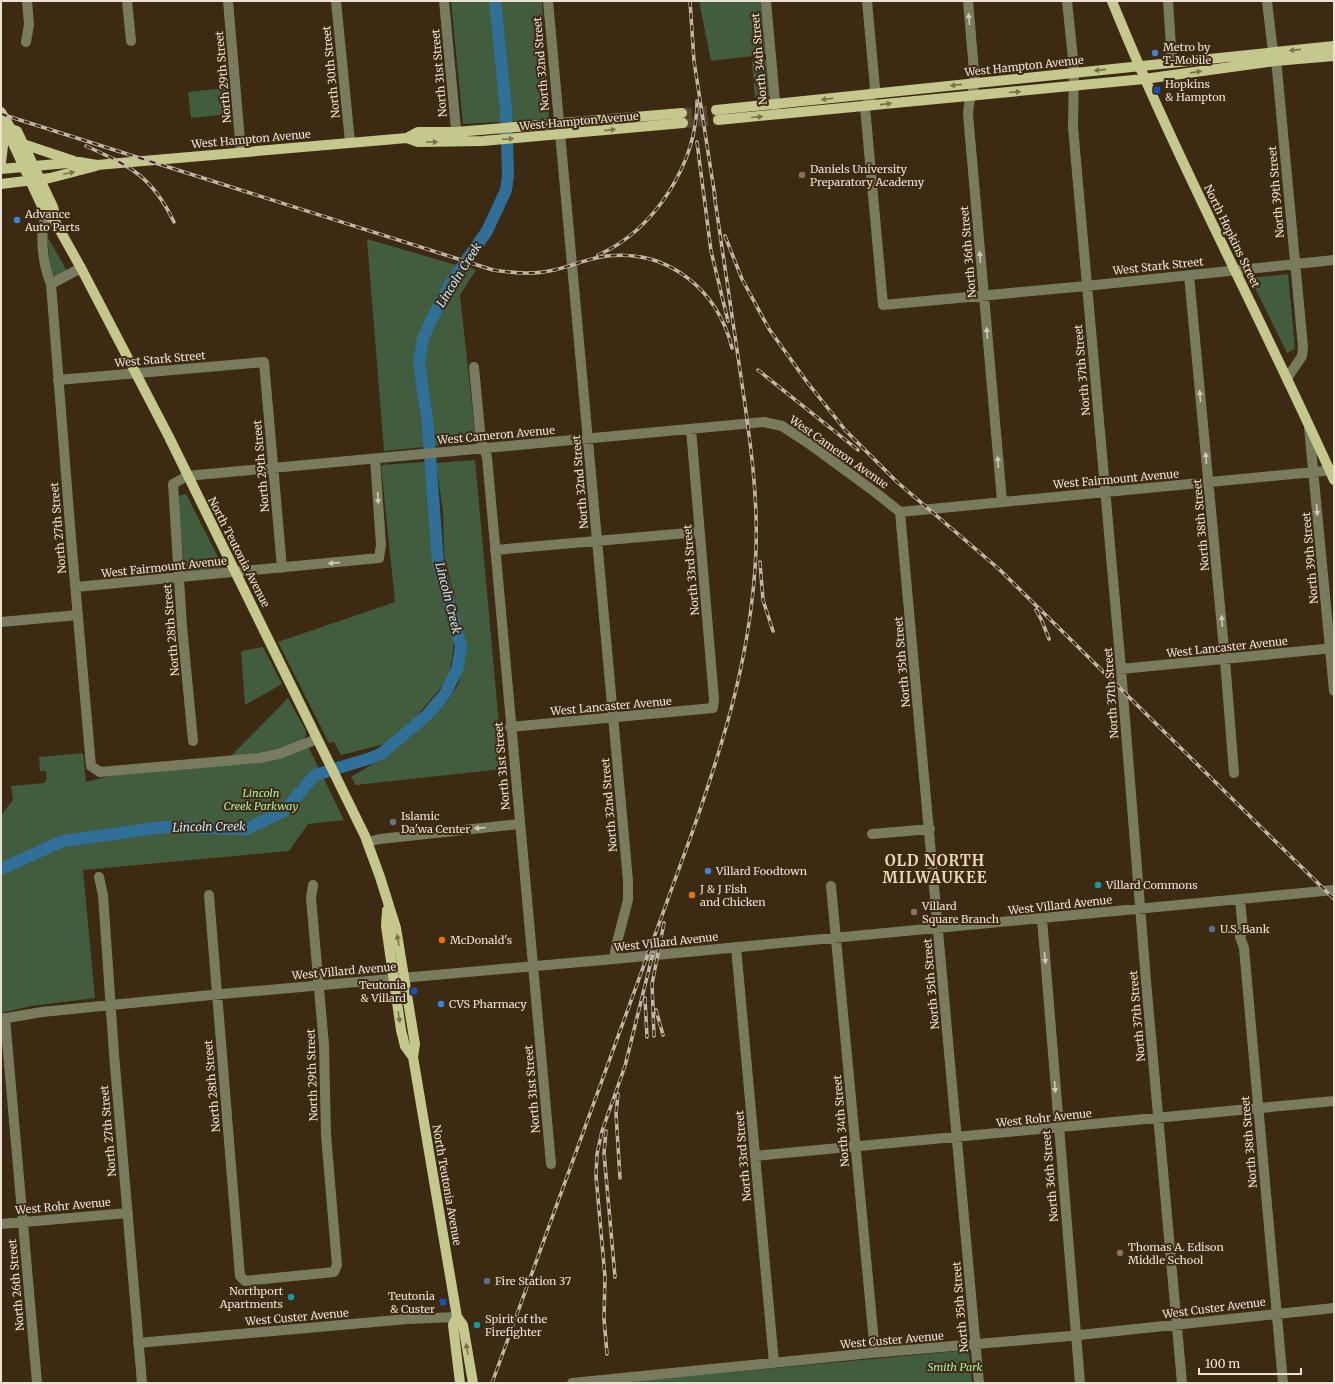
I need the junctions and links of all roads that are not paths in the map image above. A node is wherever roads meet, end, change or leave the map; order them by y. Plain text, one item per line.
1 (26, 1) edge
2 (127, 1) edge
3 (228, 1) edge
4 (336, 1) edge
5 (444, 1) edge
6 (548, 1) edge
7 (766, 1) edge
8 (867, 1) edge
9 (968, 1) edge
10 (1067, 1) edge
11 (1112, 1) edge
12 (1168, 1) edge
13 (1267, 1) edge
14 (131, 40) dead end
15 (26, 42) dead end
16 (1334, 46) edge
17 (1334, 56) edge
18 (1274, 57) junction
19 (1172, 62) junction
20 (1138, 66) junction
21 (1074, 73) junction
22 (1144, 79) junction
23 (975, 83) junction
24 (1074, 86) junction
25 (871, 94) junction
26 (971, 96) junction
27 (865, 107) junction
28 (776, 110) junction
29 (717, 115) tunnel mouth
30 (6, 121) edge
31 (558, 124) junction
32 (456, 132) junction
33 (559, 135) junction
34 (407, 138) junction
35 (350, 142) junction
36 (457, 143) junction
37 (23, 144) junction
38 (241, 152) junction
39 (79, 162) junction
40 (1, 163) edge
41 (98, 165) junction
42 (28, 167) junction
43 (1, 169) edge
44 (35, 180) junction
45 (1, 184) edge
46 (50, 217) junction
47 (1334, 260) edge
48 (1295, 264) junction
49 (81, 268) junction
50 (1235, 270) junction
51 (1189, 275) junction
52 (51, 284) junction
53 (1086, 286) junction
54 (984, 296) junction
55 (264, 362) joint
56 (474, 367) dead end
57 (135, 374) junction
58 (1288, 377) junction
59 (58, 380) junction
60 (1309, 423) junction
61 (690, 429) junction
62 (588, 439) junction
63 (484, 448) junction
64 (375, 459) junction
65 (272, 468) junction
66 (1332, 470) edge
67 (1314, 472) junction
68 (187, 476) junction
69 (1334, 480) edge
70 (1209, 482) junction
71 (1105, 492) junction
72 (1002, 501) junction
73 (900, 512) junction
74 (699, 532) junction
75 (597, 541) junction
76 (495, 550) junction
77 (282, 568) junction
78 (235, 572) junction
79 (178, 578) junction
80 (76, 587) junction
81 (78, 615) junction
82 (1, 622) edge
83 (1332, 648) edge
84 (1225, 660) junction
85 (1121, 669) junction
86 (1334, 690) edge
87 (713, 708) joint
88 (613, 718) junction
89 (510, 727) junction
90 (193, 741) dead end
91 (318, 741) junction
92 (1234, 773) dead end
93 (519, 824) junction
94 (930, 829) junction
95 (872, 834) dead end
96 (367, 842) junction
97 (98, 878) dead end
98 (313, 885) dead end
99 (831, 886) dead end
100 (1334, 890) edge
101 (209, 895) dead end
102 (1240, 899) junction
103 (387, 904) junction
104 (1140, 909) junction
105 (1042, 919) junction
106 (939, 929) junction
107 (836, 937) junction
108 (736, 947) junction
109 (614, 959) junction
110 (533, 967) junction
111 (405, 978) junction
112 (393, 979) junction
113 (319, 986) junction
114 (218, 995) junction
115 (111, 1005) junction
116 (3, 1019) edge
117 (413, 1057) junction
118 (1334, 1101) edge
119 (1258, 1109) junction
120 (1159, 1119) junction
121 (1058, 1128) junction
122 (956, 1138) junction
123 (855, 1148) junction
124 (755, 1156) junction
125 (551, 1164) dead end
126 (128, 1213) junction
127 (22, 1222) junction
128 (1, 1224) edge
129 (240, 1276) joint
130 (1334, 1308) edge
131 (1277, 1313) junction
132 (458, 1317) junction
133 (1177, 1325) junction
134 (1076, 1336) junction
135 (138, 1343) junction
136 (976, 1345) junction
137 (875, 1353) junction
138 (774, 1363) junction
139 (37, 1383) edge
140 (142, 1383) edge
141 (460, 1383) edge
142 (473, 1383) edge
143 (572, 1383) edge
144 (979, 1383) edge
145 (1080, 1383) edge
146 (1182, 1383) edge
147 (1283, 1383) edge

1 - 15 street
2 - 14 street
3 - 38 street, North 29th Street
4 - 35 street, North 30th Street
5 - 32 street, North 31st Street
6 - 31 street, North 32nd Street
7 - 28 street, North 34th Street
8 - 25 street
23 -> 9 street, North 36th Street
10 - 21 street, North 37th Street
11 - 20 main road, North Hopkins Street
12 - 19 street
13 - 18 street, North 39th Street
16 -> 18 main road, West Hampton Avenue
17 - 18 main road, West Hampton Avenue
18 - 19 main road, West Hampton Avenue
22 -> 18 main road, West Hampton Avenue
18 - 48 street, North 39th Street
19 - 20 main road, West Hampton Avenue
20 -> 21 main road, West Hampton Avenue
20 - 22 main road, North Hopkins Street
21 - 23 main road, West Hampton Avenue
21 - 24 street, North 37th Street
22 - 24 main road, West Hampton Avenue
22 - 50 main road, North Hopkins Street
23 -> 25 main road, West Hampton Avenue
23 - 26 street, North 36th Street
26 -> 24 main road, West Hampton Avenue
24 - 53 street, North 37th Street
25 - 27 street
25 -> 28 main road, West Hampton Avenue
27 -> 26 main road, West Hampton Avenue
54 -> 26 street, North 36th Street
27 - 28 main road, West Hampton Avenue
27 - 54 street, West Stark Street
28 - 29 main road, West Hampton Avenue
30 - 37 main road, North Teutonia Avenue
30 - 40 main road
30 - 42 main road, North Teutonia Avenue
31 - 32 main road, West Hampton Avenue
31 - 33 street, North 32nd Street
33 -> 31 main road, West Hampton Avenue
32 - 34 main road, West Hampton Avenue
32 - 36 street, North 31st Street
36 -> 33 main road, West Hampton Avenue
33 - 62 street, North 32nd Street
34 - 35 main road, West Hampton Avenue
34 -> 36 main road, West Hampton Avenue
35 - 38 main road, West Hampton Avenue
37 - 39 main road
37 - 42 main road, North Teutonia Avenue
38 - 41 main road, West Hampton Avenue
39 - 41 main road, West Hampton Avenue
39 - 42 main road, West Hampton Avenue
44 -> 41 main road, West Hampton Avenue
42 - 43 main road, West Hampton Avenue
42 - 44 main road, North Teutonia Avenue
44 - 45 main road, West Hampton Avenue
44 - 46 main road, North Teutonia Avenue
46 - 49 main road, North Teutonia Avenue
46 - 52 street, North 27th Street
47 - 48 street, West Stark Street
48 - 50 street, West Stark Street
48 - 58 street, North 39th Street
49 - 52 street
49 - 57 main road, North Teutonia Avenue
50 - 51 street, West Stark Street
50 - 58 main road, North Hopkins Street
51 - 53 street, West Stark Street
70 -> 51 street, North 38th Street
52 - 59 street, North 27th Street
53 - 54 street, West Stark Street
53 - 71 street, North 37th Street
72 -> 54 street, North 36th Street
55 - 57 street, West Stark Street
55 - 65 street, North 29th Street
56 - 63 street, North 31st Street
57 - 59 street, West Stark Street
57 - 68 main road, North Teutonia Avenue
58 - 60 main road, North Hopkins Street
59 - 80 street, North 27th Street
60 - 66 main road, North Hopkins Street
60 - 67 street, North 39th Street
61 - 62 street, West Cameron Avenue
61 - 73 street, West Cameron Avenue
61 - 74 street, North 33rd Street
62 - 63 street, West Cameron Avenue
62 - 75 street, North 32nd Street
63 - 64 street, West Cameron Avenue
63 - 76 street, North 31st Street
64 - 65 street, West Cameron Avenue
64 -> 77 street, West Fairmount Avenue
65 - 68 street, West Cameron Avenue
65 - 77 street, North 29th Street
66 - 67 street, West Fairmount Avenue
66 - 69 main road, North Hopkins Street
67 - 70 street, West Fairmount Avenue
67 -> 83 street, North 39th Street
68 - 78 main road, North Teutonia Avenue
68 - 79 street, North 28th Street
70 - 71 street, West Fairmount Avenue
84 -> 70 street, North 38th Street
71 - 72 street, West Fairmount Avenue
71 - 85 street, North 37th Street
72 - 73 street, West Fairmount Avenue
73 - 94 street, North 35th Street
74 - 75 street
74 - 87 street, North 33rd Street
75 - 76 street
75 - 88 street, North 32nd Street
76 - 89 street, North 31st Street
77 - 78 street, West Fairmount Avenue
78 - 79 street, West Fairmount Avenue
78 - 91 main road, North Teutonia Avenue
79 - 80 street, West Fairmount Avenue
79 - 90 street, North 28th Street
80 - 81 street, North 27th Street
81 - 82 street
81 - 91 street, North 27th Street
83 - 84 street, West Lancaster Avenue
83 - 86 street, North 39th Street
84 - 85 street, West Lancaster Avenue
84 - 92 street, North 38th Street
85 - 104 street, North 37th Street
87 - 88 street, West Lancaster Avenue
88 - 89 street, West Lancaster Avenue
88 - 109 street, North 32nd Street
89 - 93 street, North 31st Street
91 - 96 main road, North Teutonia Avenue
93 -> 96 street
93 - 110 street, North 31st Street
94 - 95 street
94 - 106 street, North 35th Street
96 - 103 main road, North Teutonia Avenue
97 - 115 street, North 27th Street
98 - 113 street, North 29th Street
99 - 107 street, North 34th Street
100 - 102 street, West Villard Avenue
101 - 114 street, North 28th Street
102 - 104 street, West Villard Avenue
102 - 119 street, North 38th Street
111 -> 103 main road, North Teutonia Avenue
103 - 112 main road, North Teutonia Avenue
104 - 105 street, West Villard Avenue
104 - 120 street, North 37th Street
105 - 106 street, West Villard Avenue
105 -> 121 street, North 36th Street
106 - 107 street, West Villard Avenue
106 - 122 street, North 35th Street
107 - 108 street, West Villard Avenue
107 - 123 street, North 34th Street
108 - 109 street, West Villard Avenue
108 - 124 street, North 33rd Street
109 - 110 street, West Villard Avenue
110 - 111 street, West Villard Avenue
110 - 125 street, North 31st Street
111 - 112 street, West Villard Avenue
111 - 117 main road, North Teutonia Avenue
112 - 113 street, West Villard Avenue
112 -> 117 main road, North Teutonia Avenue
113 - 114 street, West Villard Avenue
113 - 129 street, North 29th Street
114 - 115 street, West Villard Avenue
114 - 129 street, North 28th Street
115 - 116 street, West Villard Avenue
115 - 126 street, North 27th Street
116 - 127 street, North 26th Street
117 - 132 main road, North Teutonia Avenue
118 - 119 street, West Rohr Avenue
119 - 120 street, West Rohr Avenue
119 - 131 street, North 38th Street
120 - 121 street, West Rohr Avenue
120 - 133 street, North 37th Street
121 - 122 street, West Rohr Avenue
121 - 134 street, North 36th Street
122 - 123 street, West Rohr Avenue
122 - 136 street, North 35th Street
123 - 124 street, West Rohr Avenue
123 - 137 street, North 34th Street
124 - 138 street, North 33rd Street
126 - 127 street, West Rohr Avenue
126 - 135 street, North 27th Street
127 - 128 street, West Rohr Avenue
127 - 139 street, North 26th Street
130 - 131 street, West Custer Avenue
131 - 133 street, West Custer Avenue
131 - 147 street, North 38th Street
132 - 135 street, West Custer Avenue
132 - 141 main road, North Teutonia Avenue
142 -> 132 main road, North Teutonia Avenue
133 - 134 street, West Custer Avenue
133 - 146 street, North 37th Street
134 - 136 street, West Custer Avenue
134 - 145 street, North 36th Street
135 - 140 street, North 27th Street
136 - 137 street, West Custer Avenue
136 - 144 street, North 35th Street
137 - 138 street, West Custer Avenue
138 - 143 street, West Custer Avenue

